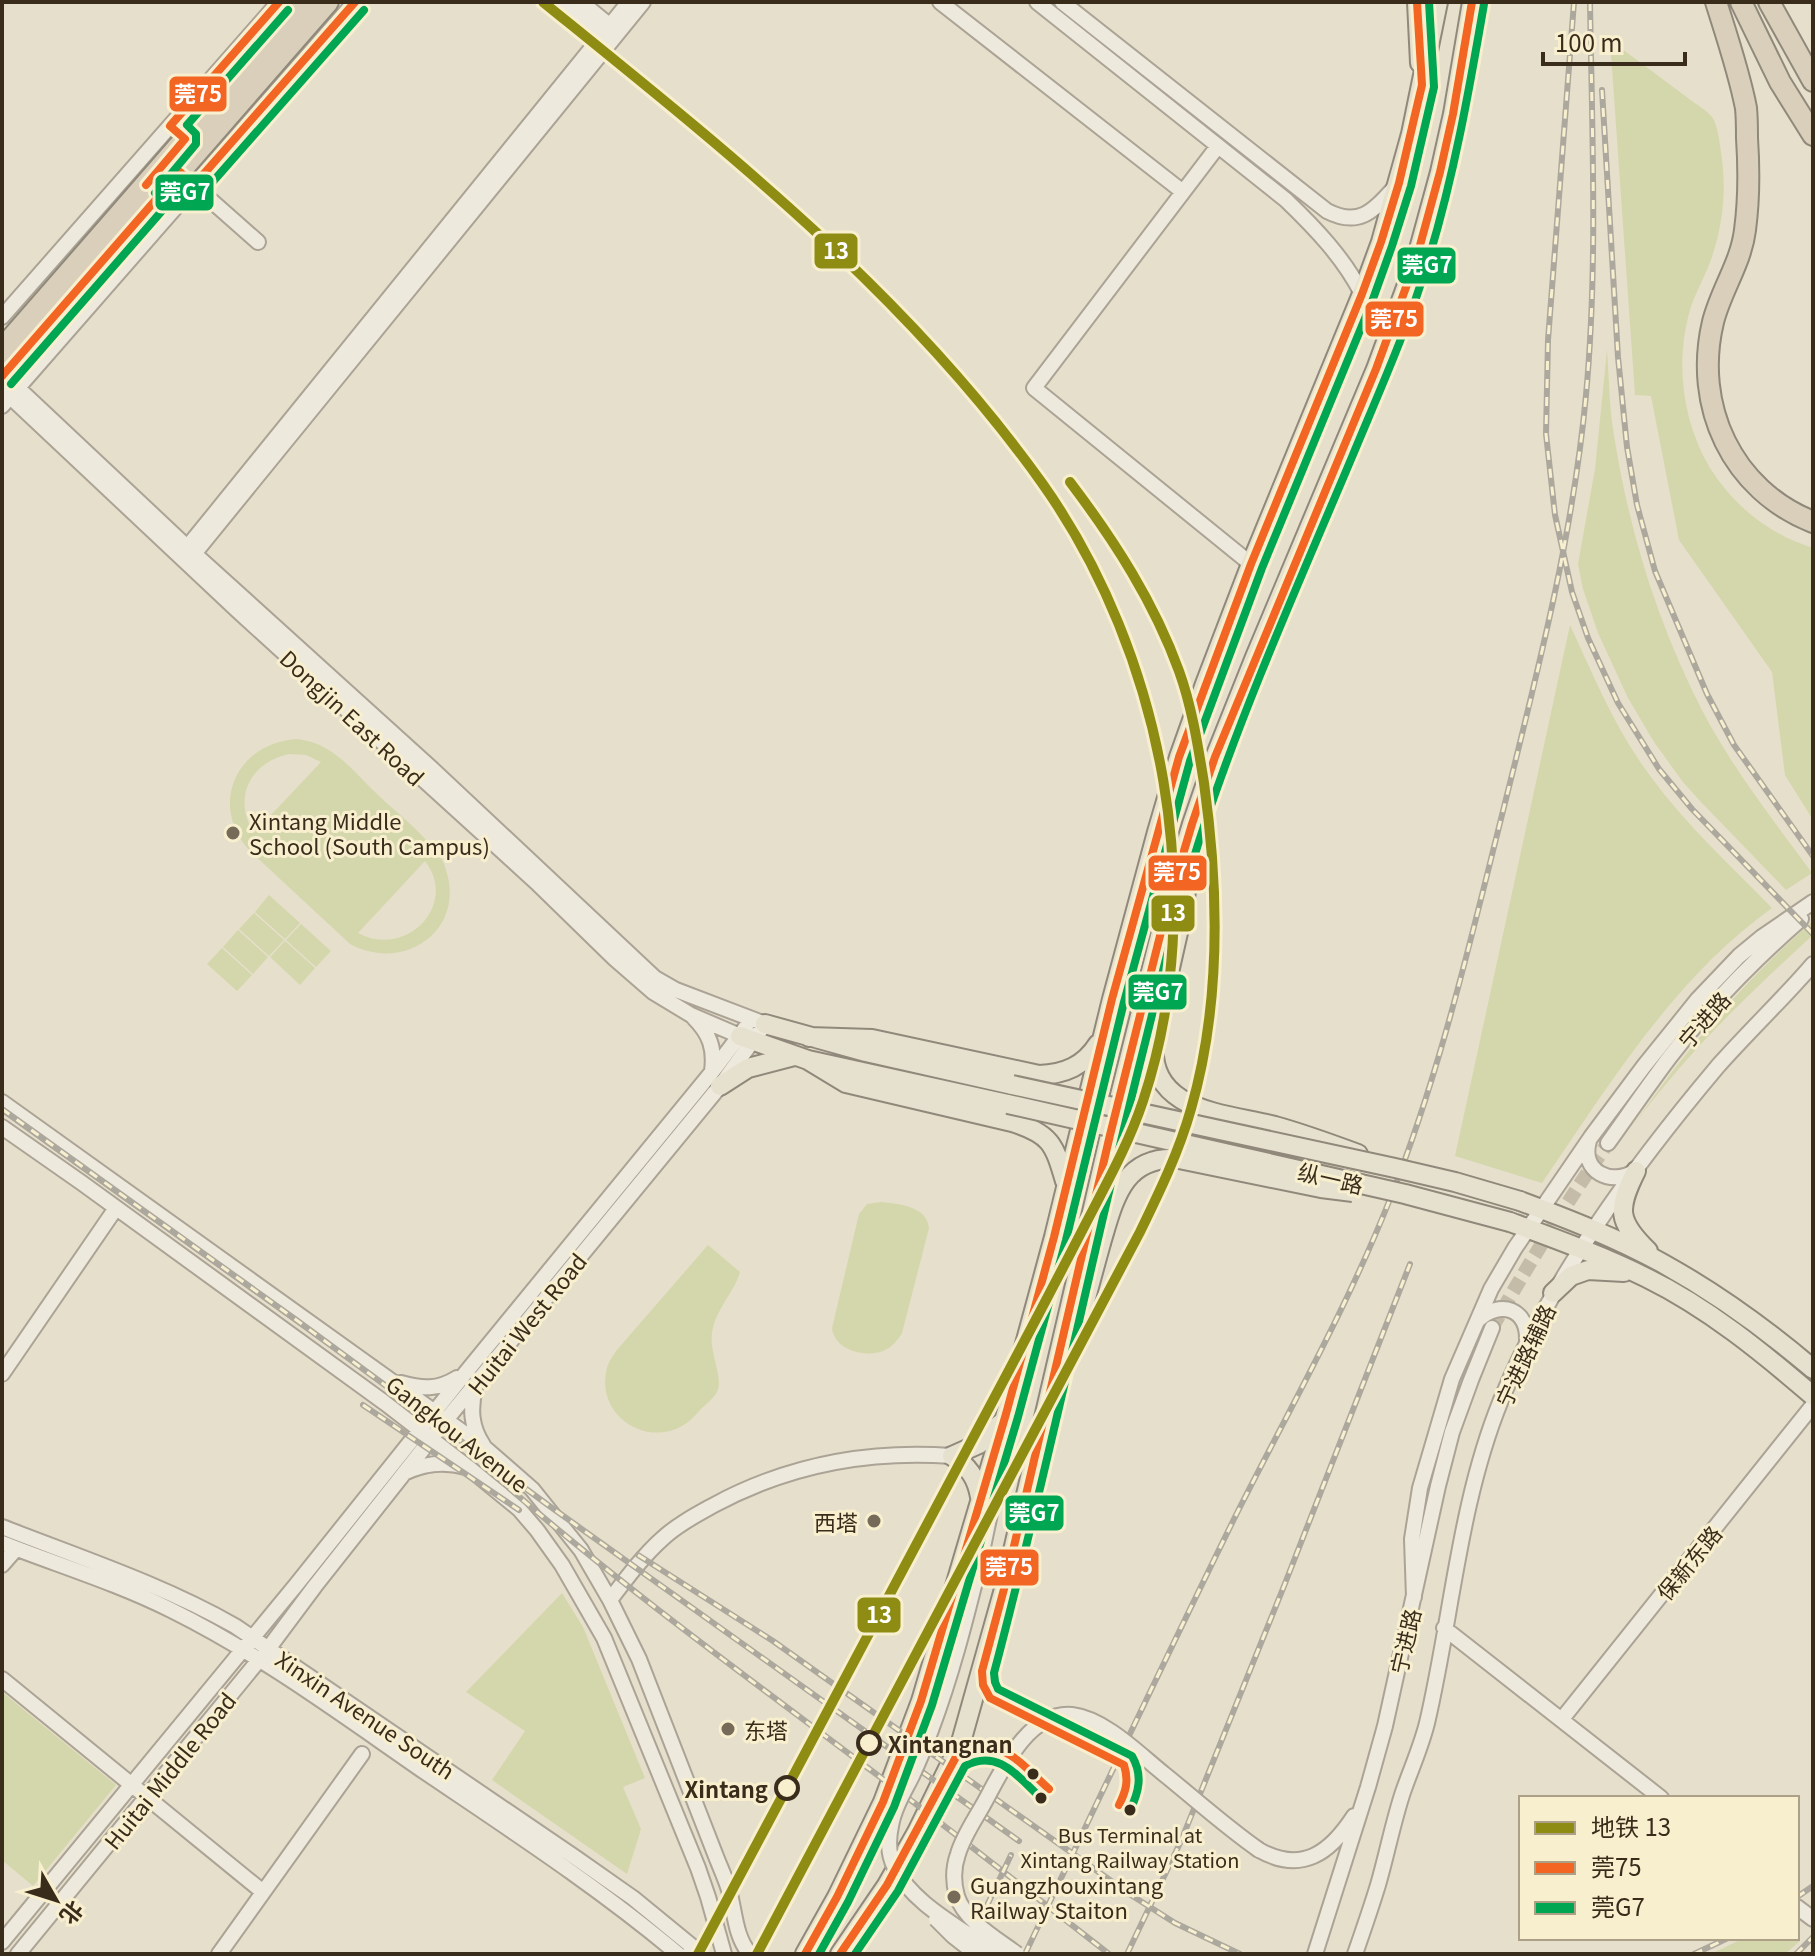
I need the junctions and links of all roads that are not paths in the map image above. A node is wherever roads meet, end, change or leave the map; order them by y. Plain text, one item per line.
1 (279, 2) edge
2 (304, 2) edge
3 (328, 2) edge
4 (355, 2) edge
5 (562, 2) edge
6 (581, 2) edge
7 (629, 2) edge
8 (643, 2) edge
9 (940, 2) edge
10 (1037, 2) edge
11 (1062, 2) edge
12 (1417, 2) edge
13 (1438, 2) edge
14 (1472, 2) edge
15 (1716, 2) edge
16 (1741, 2) edge
17 (1769, 2) edge
18 (611, 34) junction
19 (1813, 81) edge
20 (1422, 85) junction
21 (178, 133) junction
22 (1813, 135) edge
23 (1218, 146) junction
24 (187, 179) junction
25 (1399, 183) junction
26 (1183, 192) junction
27 (258, 242) dead end
28 (1362, 294) junction
29 (2, 317) edge
30 (2, 349) edge
31 (6, 388) edge
32 (1813, 522) edge
33 (187, 555) junction
34 (1253, 559) junction
35 (1192, 824) junction
36 (1813, 902) edge
37 (1813, 908) edge
38 (1813, 964) edge
39 (1112, 999) junction
40 (1142, 1003) junction
41 (691, 1015) junction
42 (758, 1022) junction
43 (1104, 1035) junction
44 (809, 1037) joint
45 (747, 1039) junction
46 (801, 1058) junction
47 (716, 1079) junction
48 (1018, 1079) junction
49 (2, 1102) edge
50 (1010, 1113) junction
51 (1080, 1129) junction
52 (6, 1132) edge
53 (1110, 1135) junction
54 (1591, 1137) junction
55 (1608, 1143) tunnel mouth
56 (1395, 1168) junction
57 (1636, 1171) junction
58 (1066, 1185) junction
59 (1405, 1194) junction
60 (116, 1208) junction
61 (1542, 1209) junction
62 (1528, 1229) junction
63 (1594, 1231) junction
64 (1582, 1249) junction
65 (1659, 1262) junction
66 (1650, 1279) junction
67 (1553, 1293) junction
68 (1476, 1322) junction
69 (1492, 1328) tunnel mouth
70 (1526, 1346) junction
71 (1813, 1369) edge
72 (2, 1374) edge
73 (472, 1376) junction
74 (392, 1380) junction
75 (1051, 1386) junction
76 (1813, 1396) edge
77 (385, 1403) junction
78 (1813, 1405) edge
79 (440, 1416) junction
80 (1003, 1422) junction
81 (426, 1434) junction
82 (485, 1448) junction
83 (399, 1455) junction
84 (952, 1456) junction
85 (469, 1468) junction
86 (404, 1473) junction
87 (980, 1497) junction
88 (2, 1527) edge
89 (9, 1546) edge
90 (2, 1565) edge
91 (1414, 1597) junction
92 (610, 1600) junction
93 (1444, 1628) junction
94 (251, 1637) junction
95 (242, 1650) junction
96 (263, 1654) junction
97 (2, 1679) edge
98 (1562, 1719) junction
99 (362, 1754) dead end
100 (131, 1785) junction
101 (1368, 1787) junction
102 (1658, 1796) edge
103 (146, 1797) junction
104 (728, 1888) junction
105 (263, 1892) junction
106 (956, 1894) junction
107 (708, 1897) junction
108 (927, 1906) junction
109 (971, 1935) junction
110 (2, 1942) edge
111 (809, 1948) edge
112 (18, 1954) edge
113 (219, 1954) edge
114 (678, 1954) edge
115 (689, 1954) edge
116 (724, 1954) edge
117 (750, 1954) edge
118 (795, 1954) edge
119 (840, 1954) edge
120 (976, 1954) edge
121 (996, 1954) edge
122 (1017, 1954) edge
123 (1315, 1954) edge
124 (1355, 1954) edge

1 - 21 street
2 - 21 highway
3 - 24 highway
4 - 24 street
5 - 18 street
6 - 18 street
7 - 18 street
8 - 18 street
9 - 26 street
10 - 23 street
11 - 25 street
12 - 20 main road
13 - 20 main road
14 - 35 main road
15 - 32 highway
16 - 22 highway
17 - 19 highway
18 - 33 street
20 - 25 main road
21 - 29 street
21 - 30 highway
23 - 26 street
23 - 28 street
24 - 27 street
24 - 31 highway
25 - 28 main road
26 - 34 street
28 - 34 main road
31 - 33 street, Dongjin East Road
33 - 41 street, Dongjin East Road
33 - 42 street, Dongjin East Road
34 - 39 main road
35 - 40 main road
35 - 56 main road, bridge
36 - 54 street
37 - 55 street, 宁进路
38 - 57 street, 宁进路辅路
39 - 40 main road
39 - 43 main road
40 - 53 main road
41 - 45 street, Dongjin East Road
41 - 47 street
42 - 44 main road, Dongjin East Road
42 - 45 street, Huitai West Road
43 - 48 main road
43 - 51 main road
44 - 48 main road, 纵一路
45 - 46 main road, Dongjin East Road
45 - 47 street, Huitai West Road
46 - 47 main road
46 - 50 main road, 纵一路
47 - 73 street, Huitai West Road
48 - 50 main road
48 - 56 main road, 纵一路, bridge
49 - 74 street, Gangkou Avenue
50 - 58 main road
50 - 59 main road, 纵一路, bridge
51 - 53 main road
51 - 58 main road
52 - 60 street, Gangkou Avenue
53 - 75 main road
54 - 57 street
54 - 61 street
56 - 61 main road, 纵一路, bridge
57 - 63 street, 宁进路辅路
57 - 65 main road
58 - 80 main road
59 - 62 main road, 纵一路, bridge
59 - 75 main road, bridge
60 - 72 street
60 - 77 street, Gangkou Avenue
61 - 62 street
61 - 63 main road, 纵一路
62 - 64 main road, 纵一路
62 - 68 street
63 - 64 street, 宁进路辅路
63 - 65 main road, 纵一路
64 - 66 main road, 纵一路
64 - 67 street, 宁进路辅路
65 - 71 main road, 纵一路
66 - 67 main road
66 - 76 main road, 纵一路
67 - 70 street, 宁进路辅路
68 - 70 street
68 - 91 street
69 - 91 street, 宁进路
70 - 93 street, 宁进路辅路
73 - 74 street
73 - 79 street, Huitai West Road
73 - 82 street
74 - 79 street, Gangkou Avenue
75 - 119 main road
77 - 81 street, Gangkou Avenue
77 - 83 street
78 - 98 street, 保新东路
79 - 81 street, Huitai West Road
79 - 82 street, Gangkou Avenue
80 - 84 main road
80 - 87 main road
80 - 108 street, bridge
81 - 83 street, Huitai West Road
81 - 85 street, Gangkou Avenue
81 - 86 street, Huitai West Road
82 - 92 street, Gangkou Avenue
83 - 94 street, Huitai West Road
84 - 87 main road
84 - 92 street
85 - 86 street
85 - 107 street, Gangkou Avenue
86 - 96 street, Huitai West Road
87 - 111 main road
88 - 94 street, Xinxin Avenue South
89 - 90 street
89 - 95 street, Xinxin Avenue South
91 - 101 street, 宁进路
92 - 104 street, Gangkou Avenue
93 - 98 street
93 - 124 street, 宁进路辅路
94 - 95 street, Huitai West Road
94 - 96 street, Xinxin Avenue South
95 - 96 street, Xinxin Avenue South
95 - 100 street, Huitai Middle Road
96 - 103 street, Huitai Middle Road
96 - 114 street, Xinxin Avenue South
96 - 115 street, Xinxin Avenue South
97 - 100 street
98 - 102 street
99 - 105 street
100 - 103 street
100 - 110 street, Huitai Middle Road
101 - 106 street, bridge
101 - 123 street, 宁进路
103 - 105 street
103 - 112 street, Huitai Middle Road
104 - 107 street
104 - 117 street, Gangkou Avenue
105 - 113 street
106 - 109 street, bridge
106 - 122 street, bridge
107 - 116 street, Gangkou Avenue
108 - 109 street, bridge
108 - 120 street, bridge
109 - 121 street, bridge
111 - 118 street

